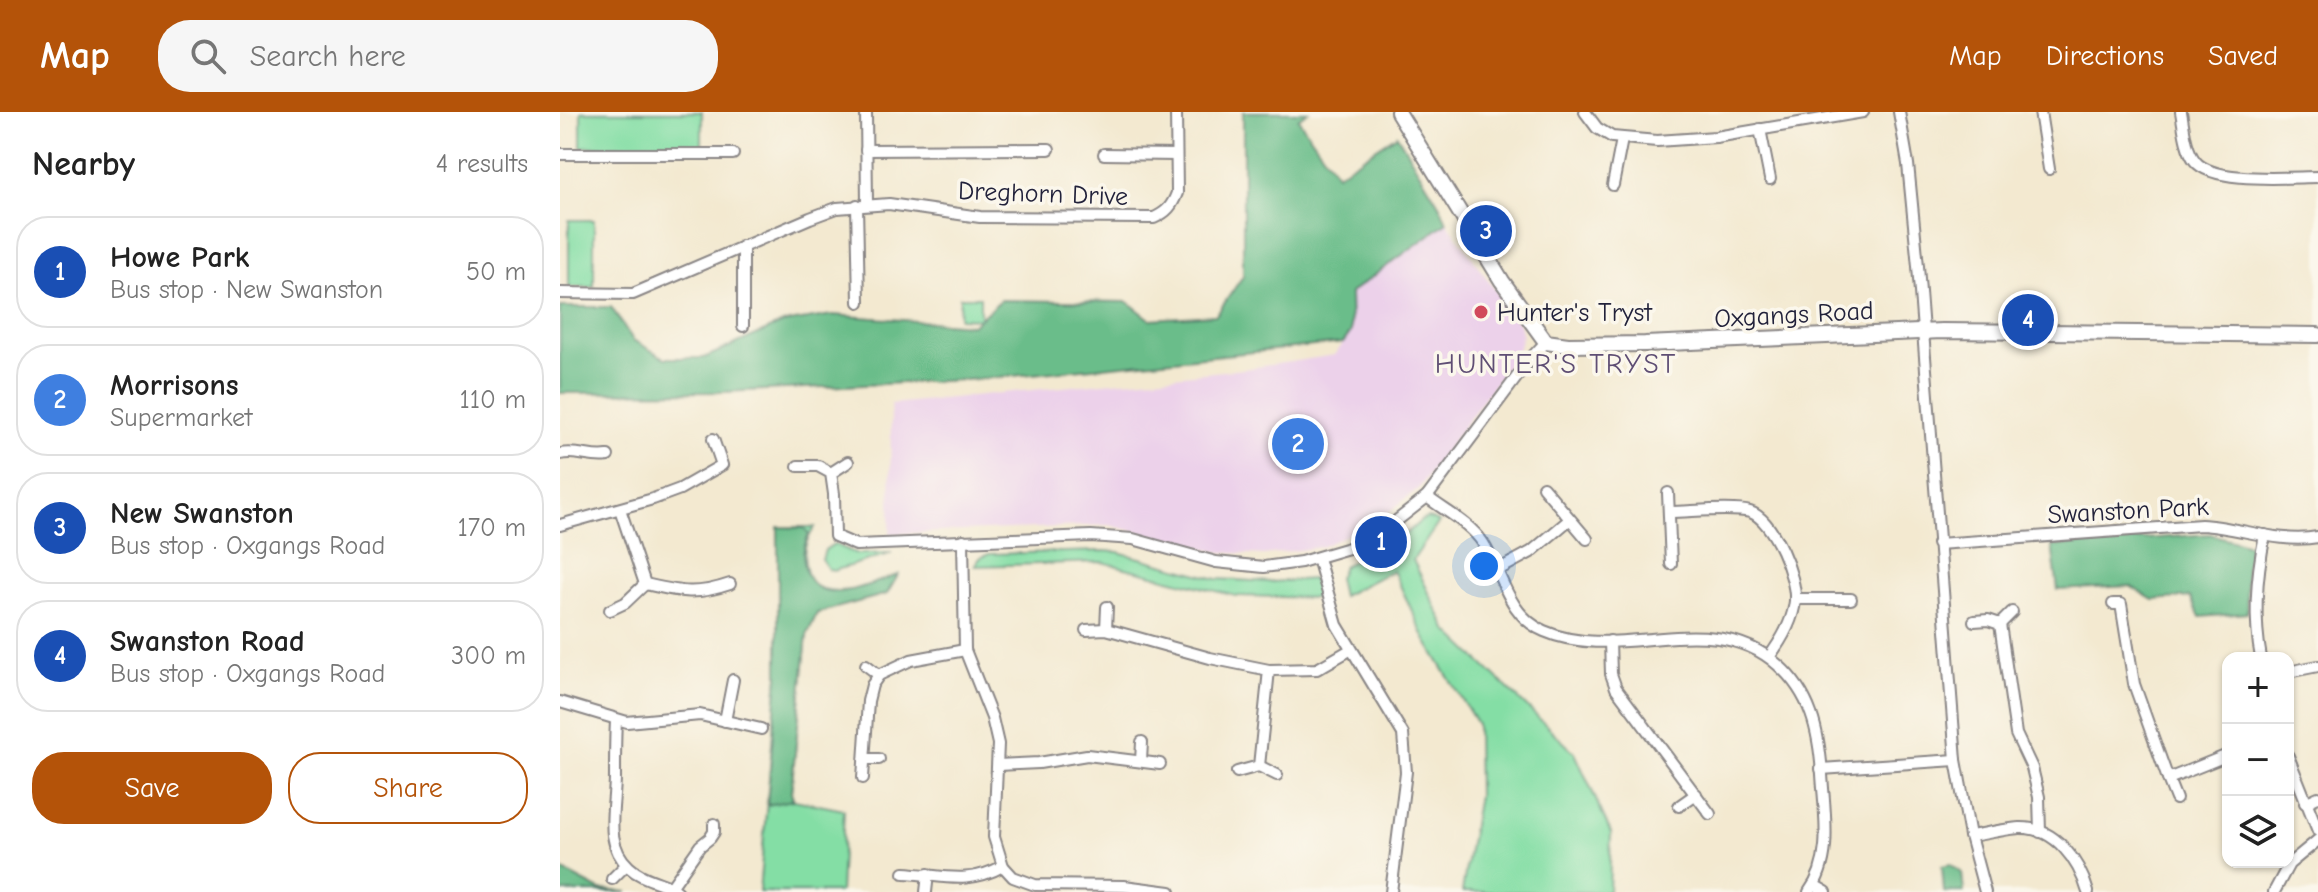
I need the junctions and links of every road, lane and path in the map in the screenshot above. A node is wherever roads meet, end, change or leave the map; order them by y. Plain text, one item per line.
1 (866, 112) edge
2 (1176, 112) edge
3 (1398, 112) edge
4 (1585, 112) edge
5 (1863, 112) edge
6 (1899, 112) edge
7 (2040, 112) edge
8 (2181, 112) edge
9 (1760, 129) junction
10 (1622, 139) junction
11 (1028, 149) junction
12 (1049, 149) dead end
13 (866, 150) junction
14 (560, 154) edge
15 (733, 154) dead end
16 (1104, 154) dead end
17 (1176, 155) junction
18 (1028, 162) dead end
19 (2049, 169) dead end
20 (2318, 177) edge
21 (1770, 179) dead end
22 (1613, 185) dead end
23 (862, 204) junction
24 (743, 246) junction
25 (560, 293) edge
26 (859, 302) dead end
27 (743, 326) dead end
28 (1923, 331) junction
29 (2318, 335) edge
30 (1546, 342) junction
31 (713, 439) dead end
32 (560, 454) edge
33 (608, 456) dead end
34 (848, 462) dead end
35 (798, 466) dead end
36 (831, 473) junction
37 (1543, 487) dead end
38 (1668, 493) dead end
39 (1427, 497) junction
40 (620, 509) junction
41 (1669, 512) junction
42 (1569, 520) junction
43 (560, 525) edge
44 (2265, 535) junction
45 (2318, 537) edge
46 (1587, 539) dead end
47 (963, 540) junction
48 (1938, 544) junction
49 (1318, 558) junction
50 (1671, 564) dead end
51 (1496, 571) junction
52 (645, 584) junction
53 (730, 584) dead end
54 (1795, 599) junction
55 (1851, 599) dead end
56 (2113, 604) dead end
57 (1107, 607) dead end
58 (610, 610) dead end
59 (2012, 612) dead end
60 (1974, 621) dead end
61 (2000, 624) junction
62 (1106, 629) junction
63 (1086, 630) dead end
64 (1610, 641) junction
65 (965, 650) junction
66 (1350, 650) junction
67 (2260, 652) edge
68 (1769, 657) junction
69 (866, 665) dead end
70 (2318, 666) edge
71 (1269, 670) junction
72 (2294, 671) edge
73 (879, 675) junction
74 (733, 680) dead end
75 (560, 702) edge
76 (616, 721) junction
77 (725, 721) junction
78 (761, 729) dead end
79 (1142, 742) dead end
80 (2222, 757) edge
81 (865, 759) junction
82 (879, 759) dead end
83 (1956, 760) junction
84 (1141, 761) junction
85 (1160, 764) dead end
86 (998, 765) junction
87 (1259, 766) junction
88 (1821, 769) junction
89 (1237, 772) dead end
90 (2294, 773) edge
91 (1277, 775) dead end
92 (863, 778) dead end
93 (2168, 779) junction
94 (1696, 794) junction
95 (2318, 797) edge
96 (2176, 799) dead end
97 (2305, 803) junction
98 (1679, 806) dead end
99 (1710, 814) dead end
100 (714, 824) dead end
101 (2318, 831) edge
102 (2040, 832) junction
103 (1970, 836) junction
104 (2318, 840) edge
105 (626, 865) junction
106 (1003, 866) junction
107 (904, 873) dead end
108 (928, 874) junction
109 (612, 879) dead end
110 (675, 889) edge
111 (1811, 889) edge
112 (926, 892) edge
113 (1170, 892) edge
114 (1391, 892) edge
115 (1826, 892) edge
116 (1985, 892) edge
117 (2088, 892) edge
118 (2274, 892) edge

1 - 13 street
2 - 17 street, Dreghorn Drive
3 - 30 main road
4 - 10 street
5 - 9 street
6 - 28 street
7 - 19 street
8 - 20 street
9 - 10 street
9 - 21 street
10 - 22 street
11 - 12 street
11 - 13 street
11 - 18 street
13 - 23 street
14 - 15 street
16 - 17 street, Dreghorn Drive
17 - 23 street, Dreghorn Drive
23 - 24 street, Dreghorn Drive
23 - 26 street
24 - 25 street, Dreghorn Drive
24 - 27 street
28 - 29 main road, Oxgangs Road
28 - 30 main road, Oxgangs Road
28 - 48 street
30 - 39 street
31 - 40 street
32 - 33 street
34 - 36 street
35 - 36 street
36 - 47 street
37 - 42 street
38 - 41 street
39 - 49 street
39 - 51 street
40 - 43 street
40 - 52 street
41 - 50 street
41 - 54 street
42 - 46 street
42 - 51 street
44 - 45 street, Swanston Park
44 - 48 street, Swanston Park
44 - 67 street
47 - 49 street
47 - 65 street
48 - 83 street
49 - 66 street
51 - 64 street
52 - 53 street
52 - 58 street
54 - 55 street
54 - 68 street
56 - 93 street
57 - 62 street
59 - 61 street
60 - 61 street
61 - 102 street
62 - 63 street
62 - 71 street
64 - 68 street
64 - 94 street
65 - 73 street
65 - 86 street
66 - 71 street
66 - 114 street
68 - 88 street
69 - 73 street
70 - 72 street
71 - 87 street
73 - 81 street
74 - 77 street
75 - 76 street
76 - 77 street
76 - 105 street
77 - 78 street
79 - 84 street
80 - 93 street
81 - 82 street
81 - 92 street
83 - 88 street
83 - 103 street
84 - 85 street
84 - 86 street
86 - 106 street
87 - 89 street
87 - 91 street
88 - 111 street
90 - 97 street
93 - 96 street
94 - 98 street
94 - 99 street
95 - 97 street
97 - 101 street
100 - 110 street
102 - 103 street
102 - 117 street
103 - 116 street
104 - 118 street
105 - 109 street
105 - 110 street
106 - 108 street
106 - 113 street
107 - 108 street
108 - 112 street
111 - 115 street

